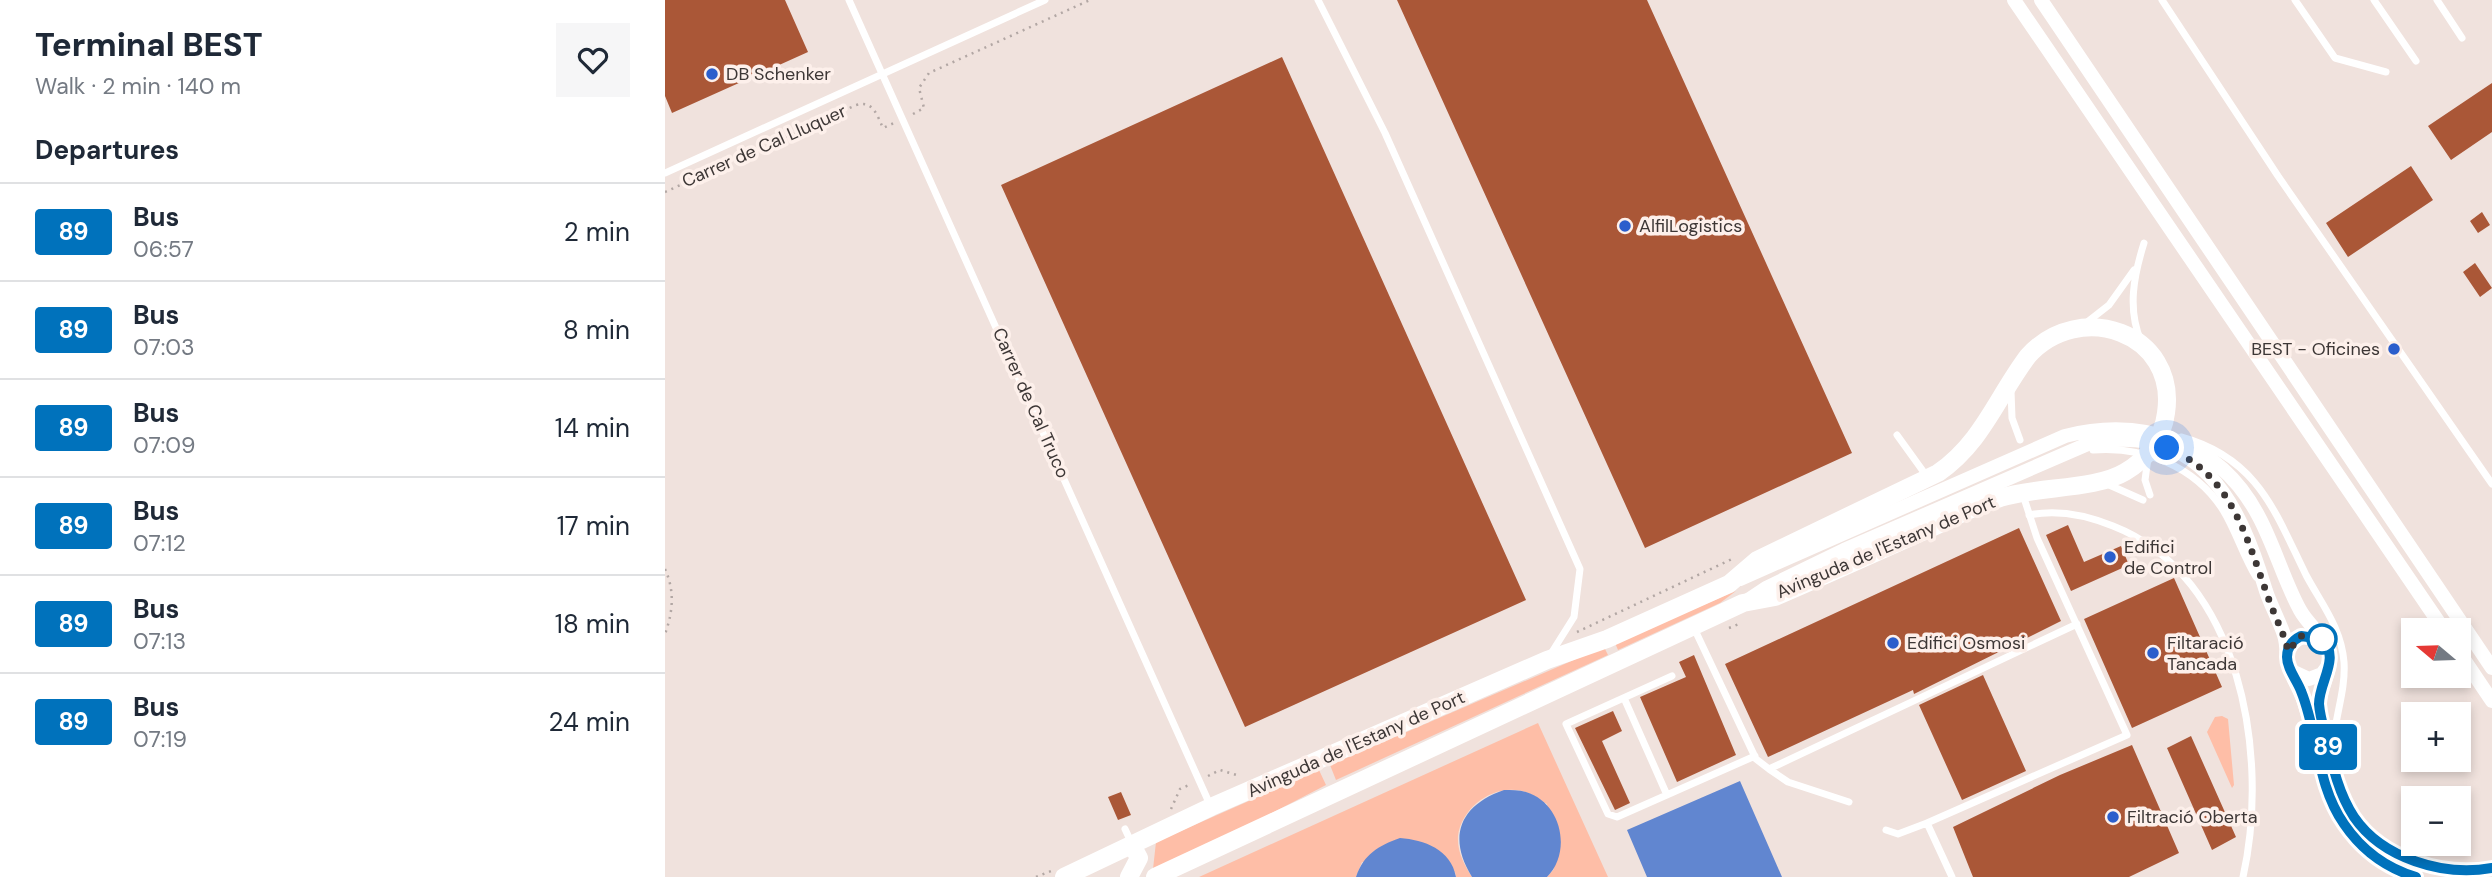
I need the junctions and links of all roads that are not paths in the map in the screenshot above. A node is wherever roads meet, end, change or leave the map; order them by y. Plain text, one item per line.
1 (849, 0) edge
2 (1045, 0) edge
3 (1318, 0) edge
4 (2014, 0) edge
5 (2041, 0) edge
6 (2162, 0) edge
7 (2295, 0) edge
8 (2374, 0) edge
9 (2437, 0) edge
10 (2462, 38) dead end
11 (2416, 61) dead end
12 (883, 72) junction
13 (2386, 72) dead end
14 (665, 173) edge
15 (2144, 243) dead end
16 (2136, 267) junction
17 (2080, 326) junction
18 (2145, 348) junction
19 (2017, 370) junction
20 (1897, 435) dead end
21 (2020, 440) dead end
22 (2150, 450) junction
23 (1998, 473) junction
24 (1928, 478) junction
25 (2240, 478) junction
26 (2093, 482) junction
27 (2492, 484) edge
28 (2022, 492) junction
29 (2029, 515) junction
30 (1729, 584) junction
31 (1743, 603) junction
32 (2436, 618) edge
33 (2077, 624) junction
34 (1694, 627) junction
35 (2327, 644) junction
36 (2288, 651) junction
37 (1547, 660) junction
38 (2330, 664) junction
39 (2492, 668) edge
40 (2471, 670) edge
41 (2291, 671) junction
42 (1672, 676) dead end
43 (1624, 698) junction
44 (2492, 701) edge
45 (1755, 756) junction
46 (1769, 769) junction
47 (2334, 772) junction
48 (1667, 795) junction
49 (1849, 802) dead end
50 (1211, 807) junction
51 (1927, 823) junction
52 (1886, 830) dead end
53 (1129, 837) junction
54 (2492, 868) edge
55 (1065, 877) edge
56 (1129, 877) edge
57 (1154, 877) edge
58 (1952, 877) edge
59 (2243, 877) edge
60 (2416, 877) edge

1 - 12 lane, Carrer de Cal Truco
2 - 12 lane, Carrer de Cal Lluquer
3 - 37 lane
4 - 32 street
5 - 39 street
6 - 27 lane
7 - 13 lane
8 - 11 lane
9 - 10 lane
12 - 14 lane, Carrer de Cal Lluquer
12 - 50 lane, Carrer de Cal Truco
15 - 16 lane
16 - 17 lane
16 - 18 lane
17 - 18 street, Avinguda de l'Estany de Port
17 - 19 street, Avinguda de l'Estany de Port
18 - 22 street, Avinguda de l'Estany de Port
19 - 21 lane
19 - 24 street, Avinguda de l'Estany de Port
20 - 24 lane
22 - 26 street, Avinguda de l'Estany de Port
22 - 26 lane
23 - 25 street
23 - 30 street
23 - 31 street
23 - 36 street
24 - 30 street, Avinguda de l'Estany de Port
25 - 35 street
25 - 47 lane
26 - 28 street, Avinguda de l'Estany de Port
28 - 29 lane
28 - 31 street, Avinguda de l'Estany de Port
29 - 33 lane
29 - 59 lane
30 - 37 street, Avinguda de l'Estany de Port
31 - 34 street, Avinguda de l'Estany de Port
33 - 46 lane
33 - 51 lane
34 - 45 lane
34 - 57 street, Avinguda de l'Estany de Port
35 - 36 street
35 - 38 street
36 - 41 street
37 - 50 street, Avinguda de l'Estany de Port
38 - 41 street
38 - 47 street
40 - 44 street
41 - 60 street
42 - 43 lane
43 - 48 lane
43 - 48 lane
45 - 46 lane
45 - 48 lane
46 - 49 lane
47 - 54 street
50 - 53 street, Avinguda de l'Estany de Port
51 - 52 lane
51 - 58 lane
53 - 55 street, Avinguda de l'Estany de Port
53 - 56 street

